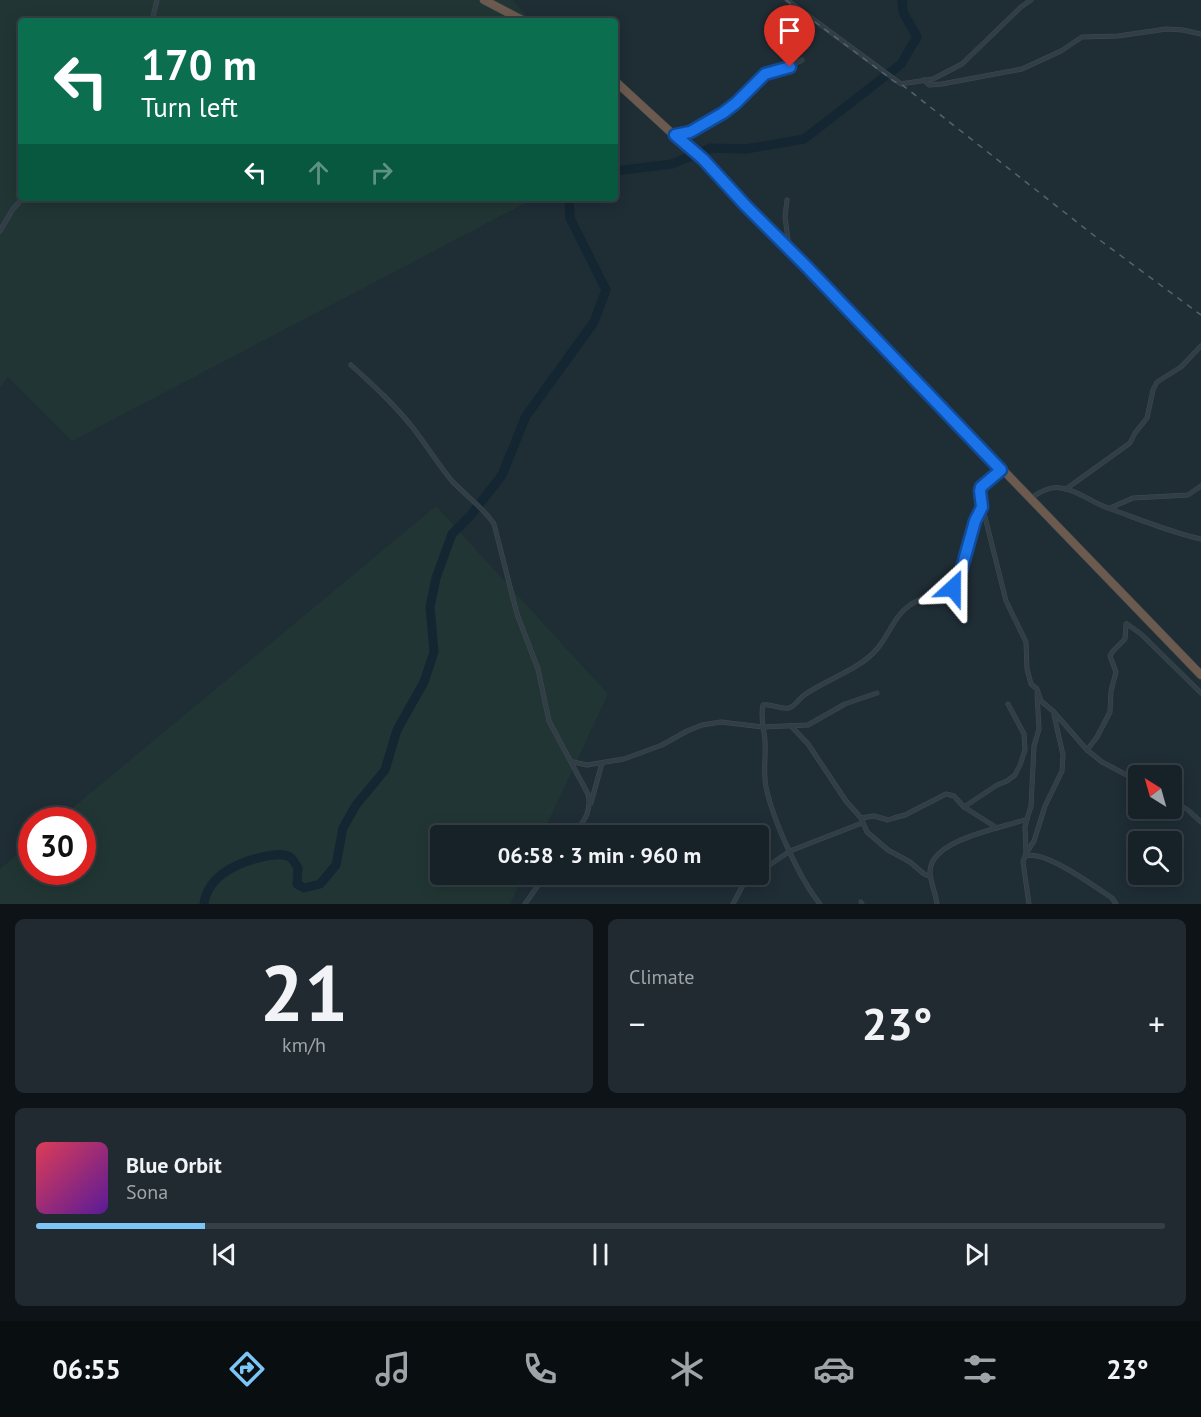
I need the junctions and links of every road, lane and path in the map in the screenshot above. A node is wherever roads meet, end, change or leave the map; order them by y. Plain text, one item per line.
1 (158, 0) edge
2 (484, 0) edge
3 (787, 0) edge
4 (1031, 0) edge
5 (153, 18) edge
6 (518, 18) edge
7 (1201, 34) edge
8 (802, 60) dead end
9 (924, 79) junction
10 (618, 84) edge
11 (675, 135) junction
12 (787, 200) dead end
13 (21, 201) edge
14 (0, 231) edge
15 (793, 253) junction
16 (1201, 346) edge
17 (351, 365) dead end
18 (1001, 470) junction
19 (1201, 486) edge
20 (1066, 489) junction
21 (1029, 499) junction
22 (982, 507) junction
23 (1110, 508) junction
24 (1201, 539) edge
25 (1201, 675) edge
26 (1037, 689) junction
27 (877, 693) dead end
28 (1201, 693) edge
29 (1008, 704) dead end
30 (1053, 711) junction
31 (791, 726) junction
32 (764, 727) junction
33 (1087, 750) junction
34 (572, 762) junction
35 (602, 763) junction
36 (1128, 776) edge
37 (590, 805) junction
38 (1182, 806) edge
39 (964, 807) junction
40 (1027, 819) junction
41 (862, 821) junction
42 (1201, 822) edge
43 (581, 825) edge
44 (997, 828) junction
45 (790, 851) junction
46 (1026, 854) junction
47 (769, 865) edge
48 (930, 877) junction
49 (538, 885) edge
50 (743, 885) edge
51 (525, 904) edge
52 (733, 904) edge
53 (820, 904) edge
54 (937, 904) edge
55 (1029, 904) edge
56 (1116, 904) edge

1 - 5 street
2 - 6 highway
3 - 9 street
4 - 9 street
7 - 9 street
8 - 11 street
10 - 11 highway
11 - 15 highway
12 - 15 street
13 - 14 street
15 - 18 highway
16 - 20 street
17 - 34 street
18 - 21 highway
18 - 22 street
19 - 23 street
20 - 21 street
20 - 23 street
21 - 25 highway
22 - 26 street
22 - 32 street
23 - 24 street
26 - 30 street
26 - 40 street
27 - 31 street
28 - 33 street
29 - 39 street
30 - 33 street
30 - 46 street
31 - 32 street
31 - 41 street
32 - 35 street
32 - 45 street
33 - 36 street
34 - 35 street
34 - 37 street
35 - 37 street
37 - 43 street
38 - 42 street
39 - 41 street
39 - 44 street
40 - 44 street
40 - 46 street
41 - 45 street
41 - 48 street
44 - 48 street
45 - 47 street
45 - 53 street
46 - 55 street
46 - 56 street
48 - 54 street
49 - 51 street
50 - 52 street

